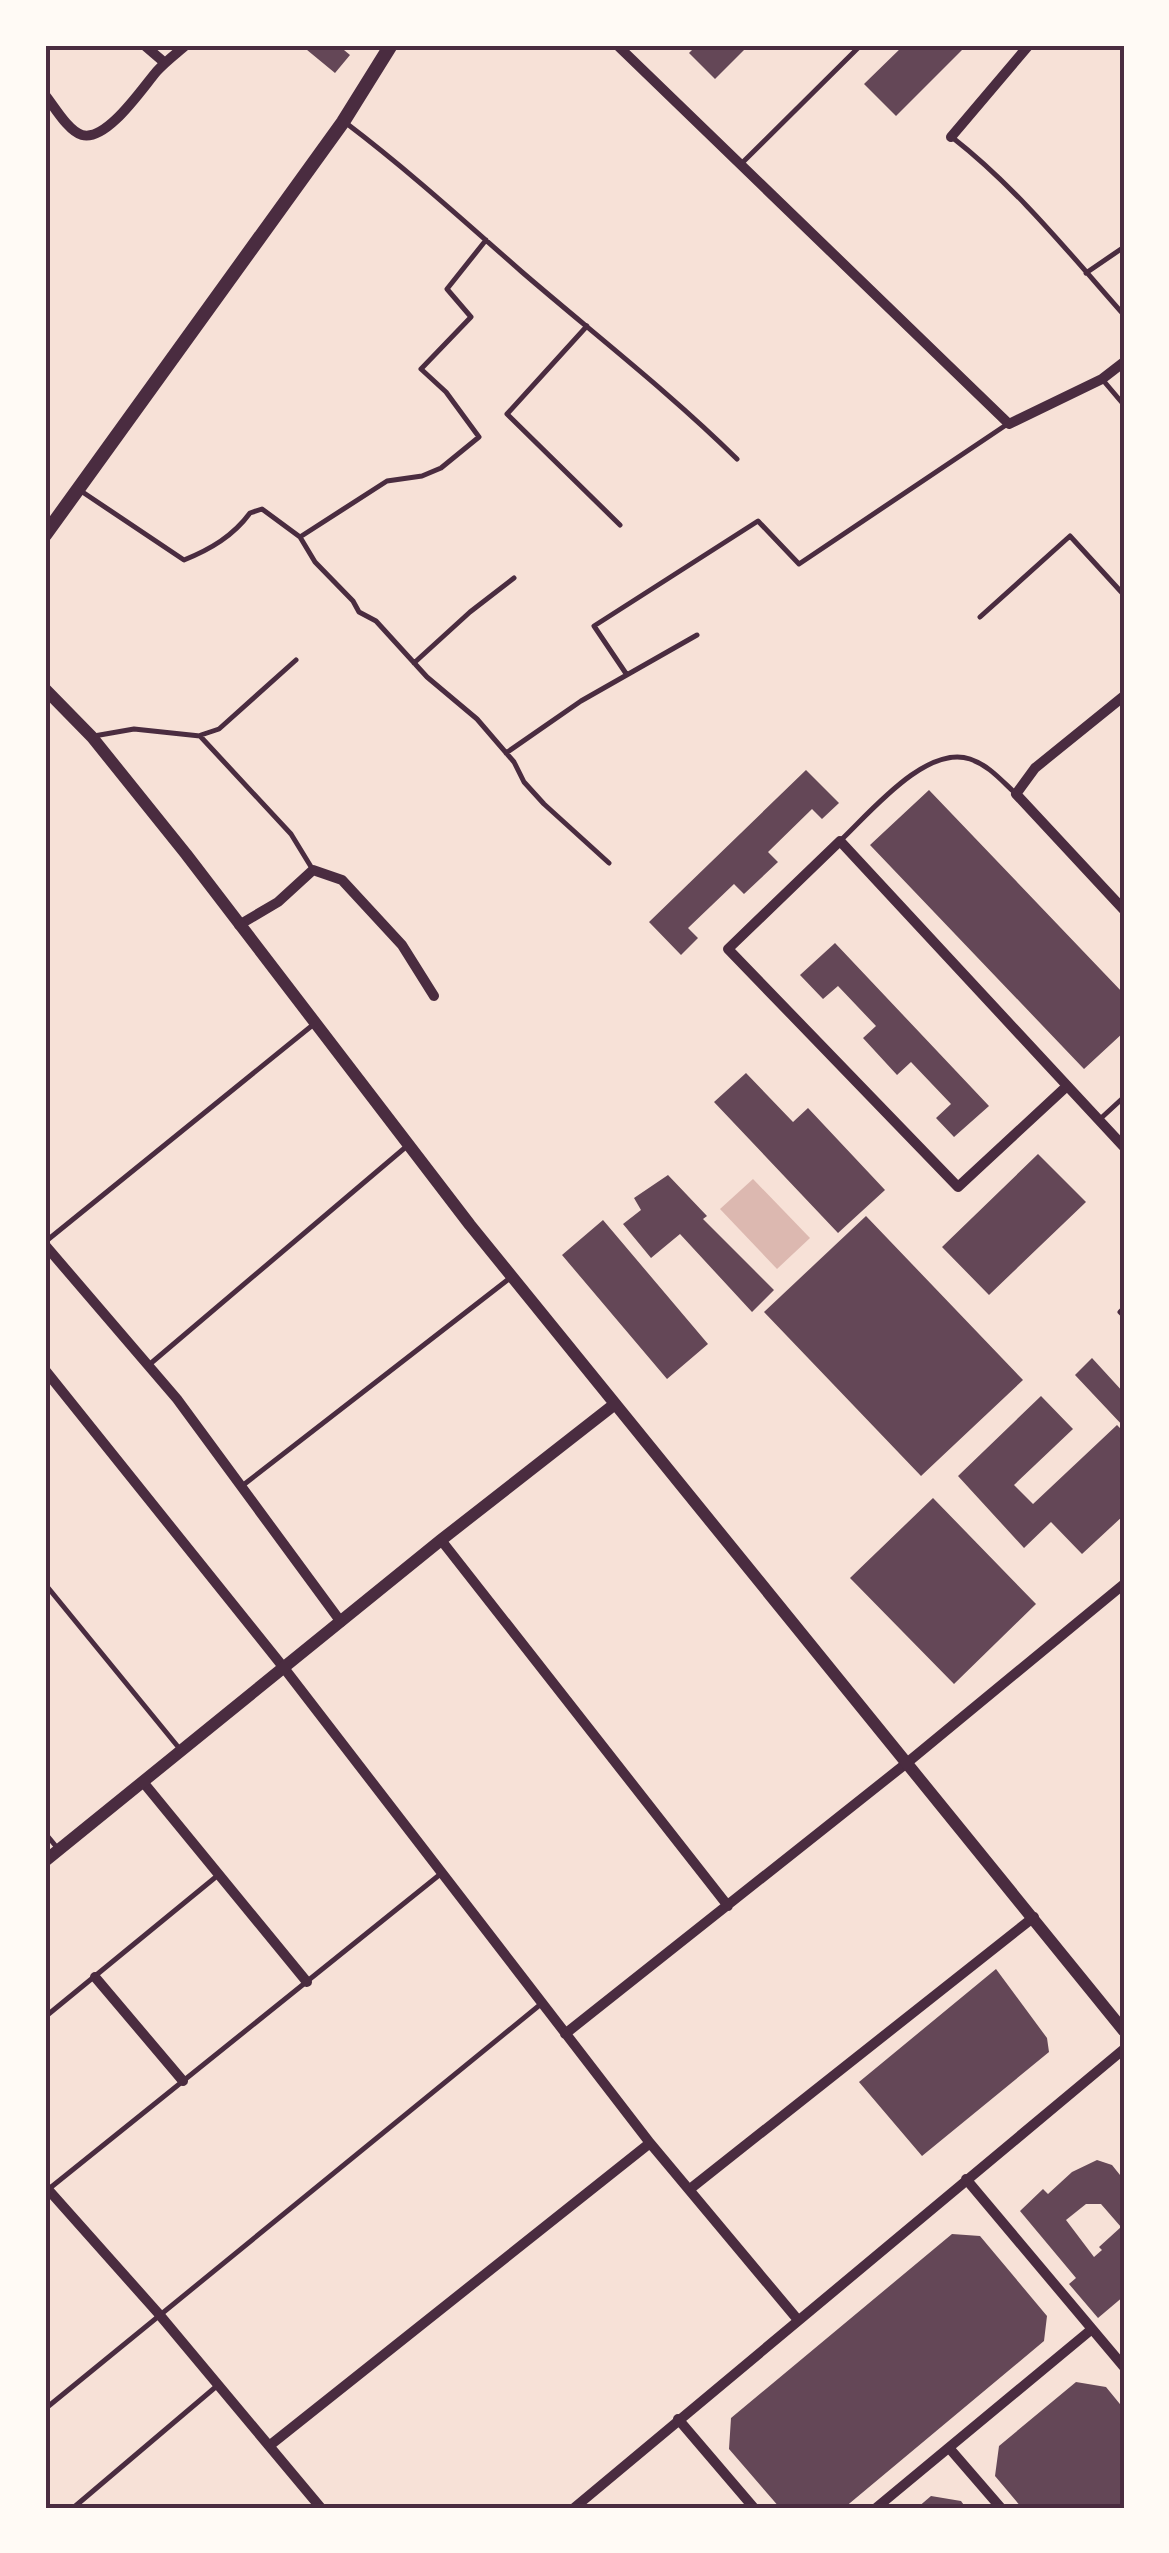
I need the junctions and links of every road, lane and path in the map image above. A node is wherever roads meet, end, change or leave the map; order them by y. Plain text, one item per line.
1 (144, 45) edge
2 (186, 45) edge
3 (391, 45) edge
4 (617, 45) edge
5 (861, 45) edge
6 (1029, 45) edge
7 (165, 64) junction
8 (45, 95) edge
9 (344, 122) junction
10 (951, 136) joint
11 (741, 164) junction
12 (486, 240) junction
13 (1124, 248) edge
14 (1086, 273) junction
15 (1124, 316) edge
16 (587, 326) junction
17 (1124, 362) edge
18 (1102, 379) junction
19 (1124, 404) edge
20 (1008, 424) junction
21 (736, 459) dead end
22 (78, 489) junction
23 (48, 524) edge
24 (620, 525) dead end
25 (300, 536) junction
26 (514, 578) dead end
27 (1124, 595) edge
28 (980, 617) dead end
29 (697, 636) dead end
30 (296, 660) dead end
31 (414, 664) junction
32 (627, 675) junction
33 (45, 689) edge
34 (1124, 696) edge
35 (200, 736) junction
36 (92, 737) junction
37 (506, 753) junction
38 (1016, 794) junction
39 (840, 841) junction
40 (609, 864) dead end
41 (313, 870) junction
42 (1124, 910) edge
43 (239, 926) junction
44 (434, 996) dead end
45 (314, 1024) junction
46 (1067, 1086) junction
47 (1124, 1097) edge
48 (1099, 1120) junction
49 (407, 1146) junction
50 (1124, 1146) edge
51 (45, 1244) edge
52 (512, 1276) junction
53 (148, 1366) junction
54 (45, 1370) edge
55 (615, 1404) junction
56 (242, 1486) junction
57 (441, 1540) junction
58 (45, 1584) edge
59 (1124, 1584) edge
60 (341, 1622) junction
61 (284, 1668) junction
62 (182, 1751) junction
63 (908, 1762) junction
64 (143, 1782) junction
65 (45, 1833) edge
66 (59, 1850) junction
67 (45, 1861) edge
68 (443, 1872) junction
69 (219, 1874) junction
70 (728, 1906) junction
71 (1034, 1917) junction
72 (95, 1977) junction
73 (307, 1982) junction
74 (541, 2004) junction
75 (45, 2017) edge
76 (1124, 2031) edge
77 (565, 2034) junction
78 (1124, 2049) edge
79 (183, 2081) junction
80 (650, 2143) junction
81 (966, 2179) junction
82 (46, 2188) edge
83 (690, 2189) junction
84 (158, 2313) junction
85 (798, 2320) junction
86 (1092, 2329) junction
87 (1124, 2367) edge
88 (218, 2385) junction
89 (45, 2409) edge
90 (678, 2419) junction
91 (269, 2446) junction
92 (950, 2449) junction
93 (315, 2506) edge
94 (73, 2508) edge
95 (574, 2508) edge
96 (754, 2508) edge
97 (876, 2508) edge
98 (1001, 2508) edge

1 - 7 street
2 - 7 street
3 - 9 main road
4 - 11 street
5 - 11 lane
6 - 10 street
7 - 8 street
9 - 12 lane
9 - 22 main road
10 - 14 lane
11 - 20 street
12 - 16 lane
12 - 25 lane
13 - 14 lane
14 - 15 lane
16 - 21 lane
16 - 24 lane
17 - 18 street
18 - 19 lane
18 - 20 street
20 - 32 lane
22 - 23 main road
22 - 25 lane
25 - 31 lane
26 - 31 lane
27 - 28 lane
29 - 32 lane
30 - 35 lane
31 - 37 lane
32 - 37 lane
33 - 36 street
34 - 38 street
35 - 36 lane
35 - 41 lane
36 - 43 street
37 - 40 lane
38 - 39 lane
38 - 42 street
39 - 46 street
39 - 46 street
41 - 43 street
41 - 44 street
43 - 45 street
45 - 49 street
45 - 51 lane
46 - 48 street
47 - 48 lane
48 - 50 street
49 - 52 street
49 - 53 lane
51 - 53 street
52 - 55 street
52 - 56 lane
53 - 56 street
54 - 61 street
55 - 57 street
55 - 63 street
56 - 60 street
57 - 60 street
57 - 70 street
58 - 62 lane
59 - 63 street
60 - 61 street
61 - 62 street
61 - 68 street
62 - 64 street
63 - 70 street
63 - 71 street
64 - 66 street
64 - 69 street
65 - 66 lane
66 - 67 street
68 - 73 lane
68 - 74 street
69 - 72 lane
69 - 73 street
70 - 77 street
71 - 76 street
71 - 83 street
72 - 75 lane
72 - 79 street
73 - 79 lane
74 - 77 street
74 - 84 lane
77 - 80 street
78 - 81 street
79 - 82 lane
80 - 83 street
80 - 91 street
81 - 85 street
81 - 86 street
82 - 84 street
83 - 85 street
84 - 88 street
84 - 89 lane
85 - 90 street
86 - 87 street
86 - 92 street
88 - 91 street
88 - 94 lane
90 - 95 street
90 - 96 street
91 - 93 street
92 - 97 street
92 - 98 street

